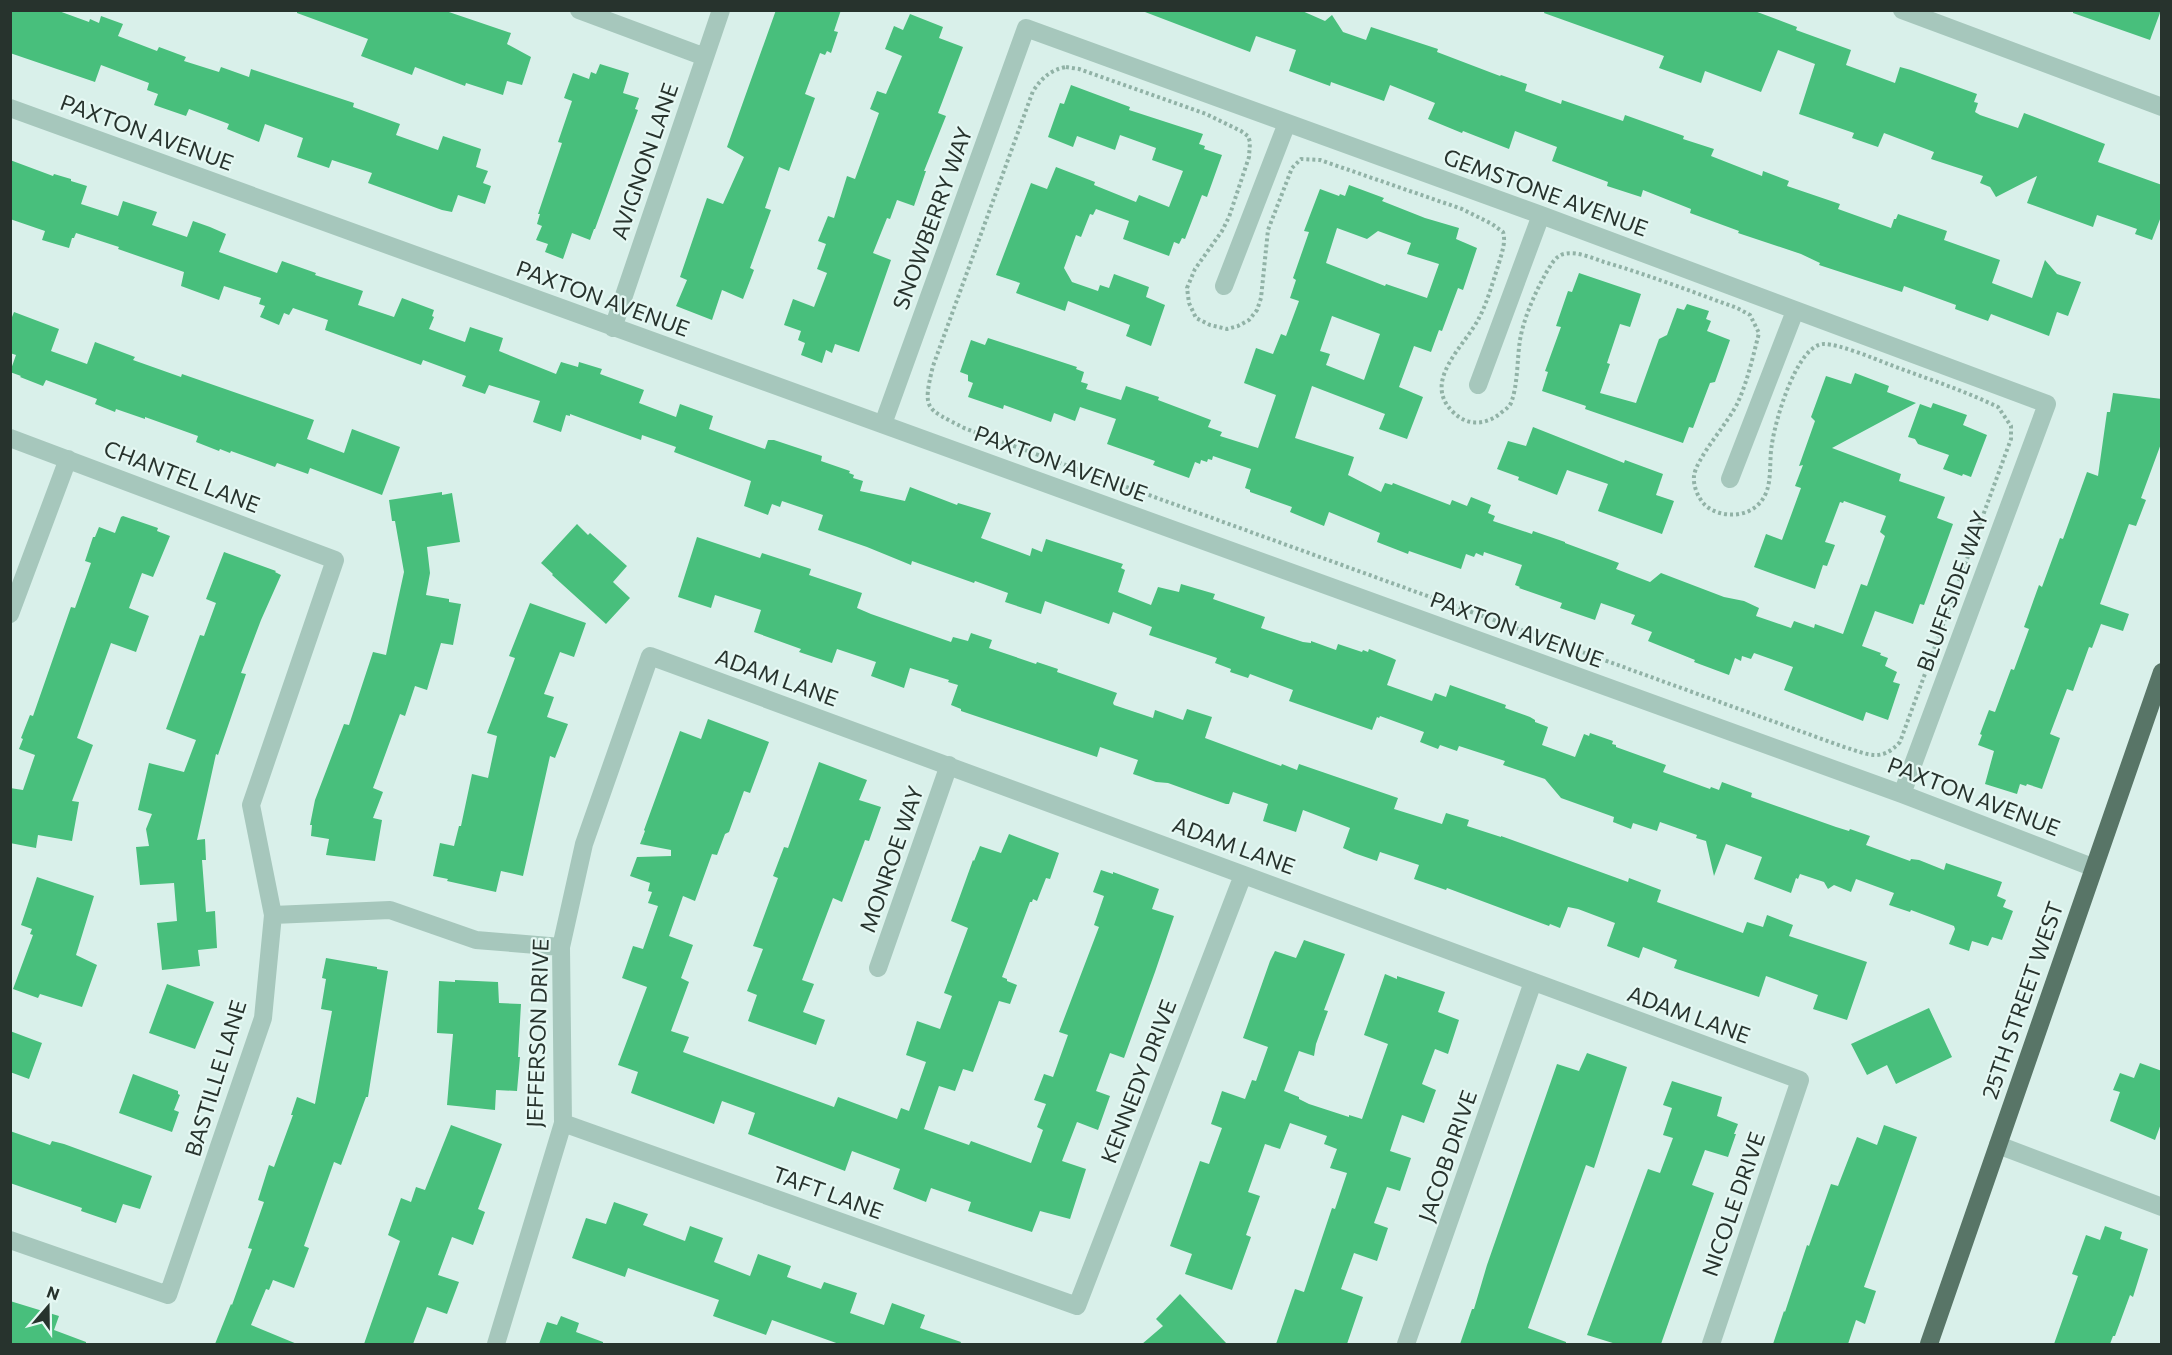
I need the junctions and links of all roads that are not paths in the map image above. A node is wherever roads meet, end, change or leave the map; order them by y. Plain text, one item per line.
1 (579, 10) edge
2 (722, 10) edge
3 (1902, 10) edge
4 (1026, 28) joint
5 (705, 57) junction
6 (2162, 107) edge
7 (10, 108) edge
8 (1287, 123) junction
9 (1541, 215) junction
10 (1224, 286) dead end
11 (1795, 311) junction
12 (613, 328) junction
13 (1478, 385) dead end
14 (2047, 404) joint
15 (883, 424) junction
16 (10, 438) edge
17 (68, 459) junction
18 (1730, 479) dead end
19 (335, 560) joint
20 (10, 614) edge
21 (650, 656) joint
22 (2162, 672) edge
23 (949, 765) junction
24 (1902, 794) junction
25 (2092, 867) junction
26 (1243, 875) junction
27 (273, 915) junction
28 (561, 947) junction
29 (878, 968) dead end
30 (1533, 982) junction
31 (1800, 1080) joint
32 (563, 1123) junction
33 (1998, 1145) junction
34 (2162, 1207) edge
35 (10, 1240) edge
36 (1077, 1306) joint
37 (496, 1344) edge
38 (1406, 1344) edge
39 (1711, 1344) edge
40 (1929, 1344) edge

1 - 5 street
2 - 5 street, AVIGNON LANE
3 - 6 street
4 - 8 street, GEMSTONE AVENUE
4 - 15 street, SNOWBERRY WAY
5 - 12 street, AVIGNON LANE
7 - 12 street, PAXTON AVENUE
8 - 9 street, GEMSTONE AVENUE
8 - 10 street
9 - 11 street, GEMSTONE AVENUE
9 - 13 street
11 - 14 street, GEMSTONE AVENUE
11 - 18 street
12 - 15 street, PAXTON AVENUE
14 - 24 street, BLUFFSIDE WAY
15 - 24 street, PAXTON AVENUE
16 - 17 street, CHANTEL LANE
17 - 19 street, CHANTEL LANE
17 - 20 street
19 - 27 street, BASTILLE LANE
21 - 23 street, ADAM LANE
21 - 28 street, JEFFERSON DRIVE
22 - 25 main road, 25TH STREET WEST
23 - 26 street, ADAM LANE
23 - 29 street, MONROE WAY
24 - 25 street, PAXTON AVENUE
25 - 33 main road, 25TH STREET WEST
26 - 30 street, ADAM LANE
26 - 36 street, KENNEDY DRIVE
27 - 28 street
27 - 35 street, BASTILLE LANE
28 - 32 street, JEFFERSON DRIVE
30 - 31 street, ADAM LANE
30 - 38 street, JACOB DRIVE
31 - 39 street, NICOLE DRIVE
32 - 36 street, TAFT LANE
32 - 37 street, JEFFERSON DRIVE
33 - 34 street
33 - 40 main road, 25TH STREET WEST

